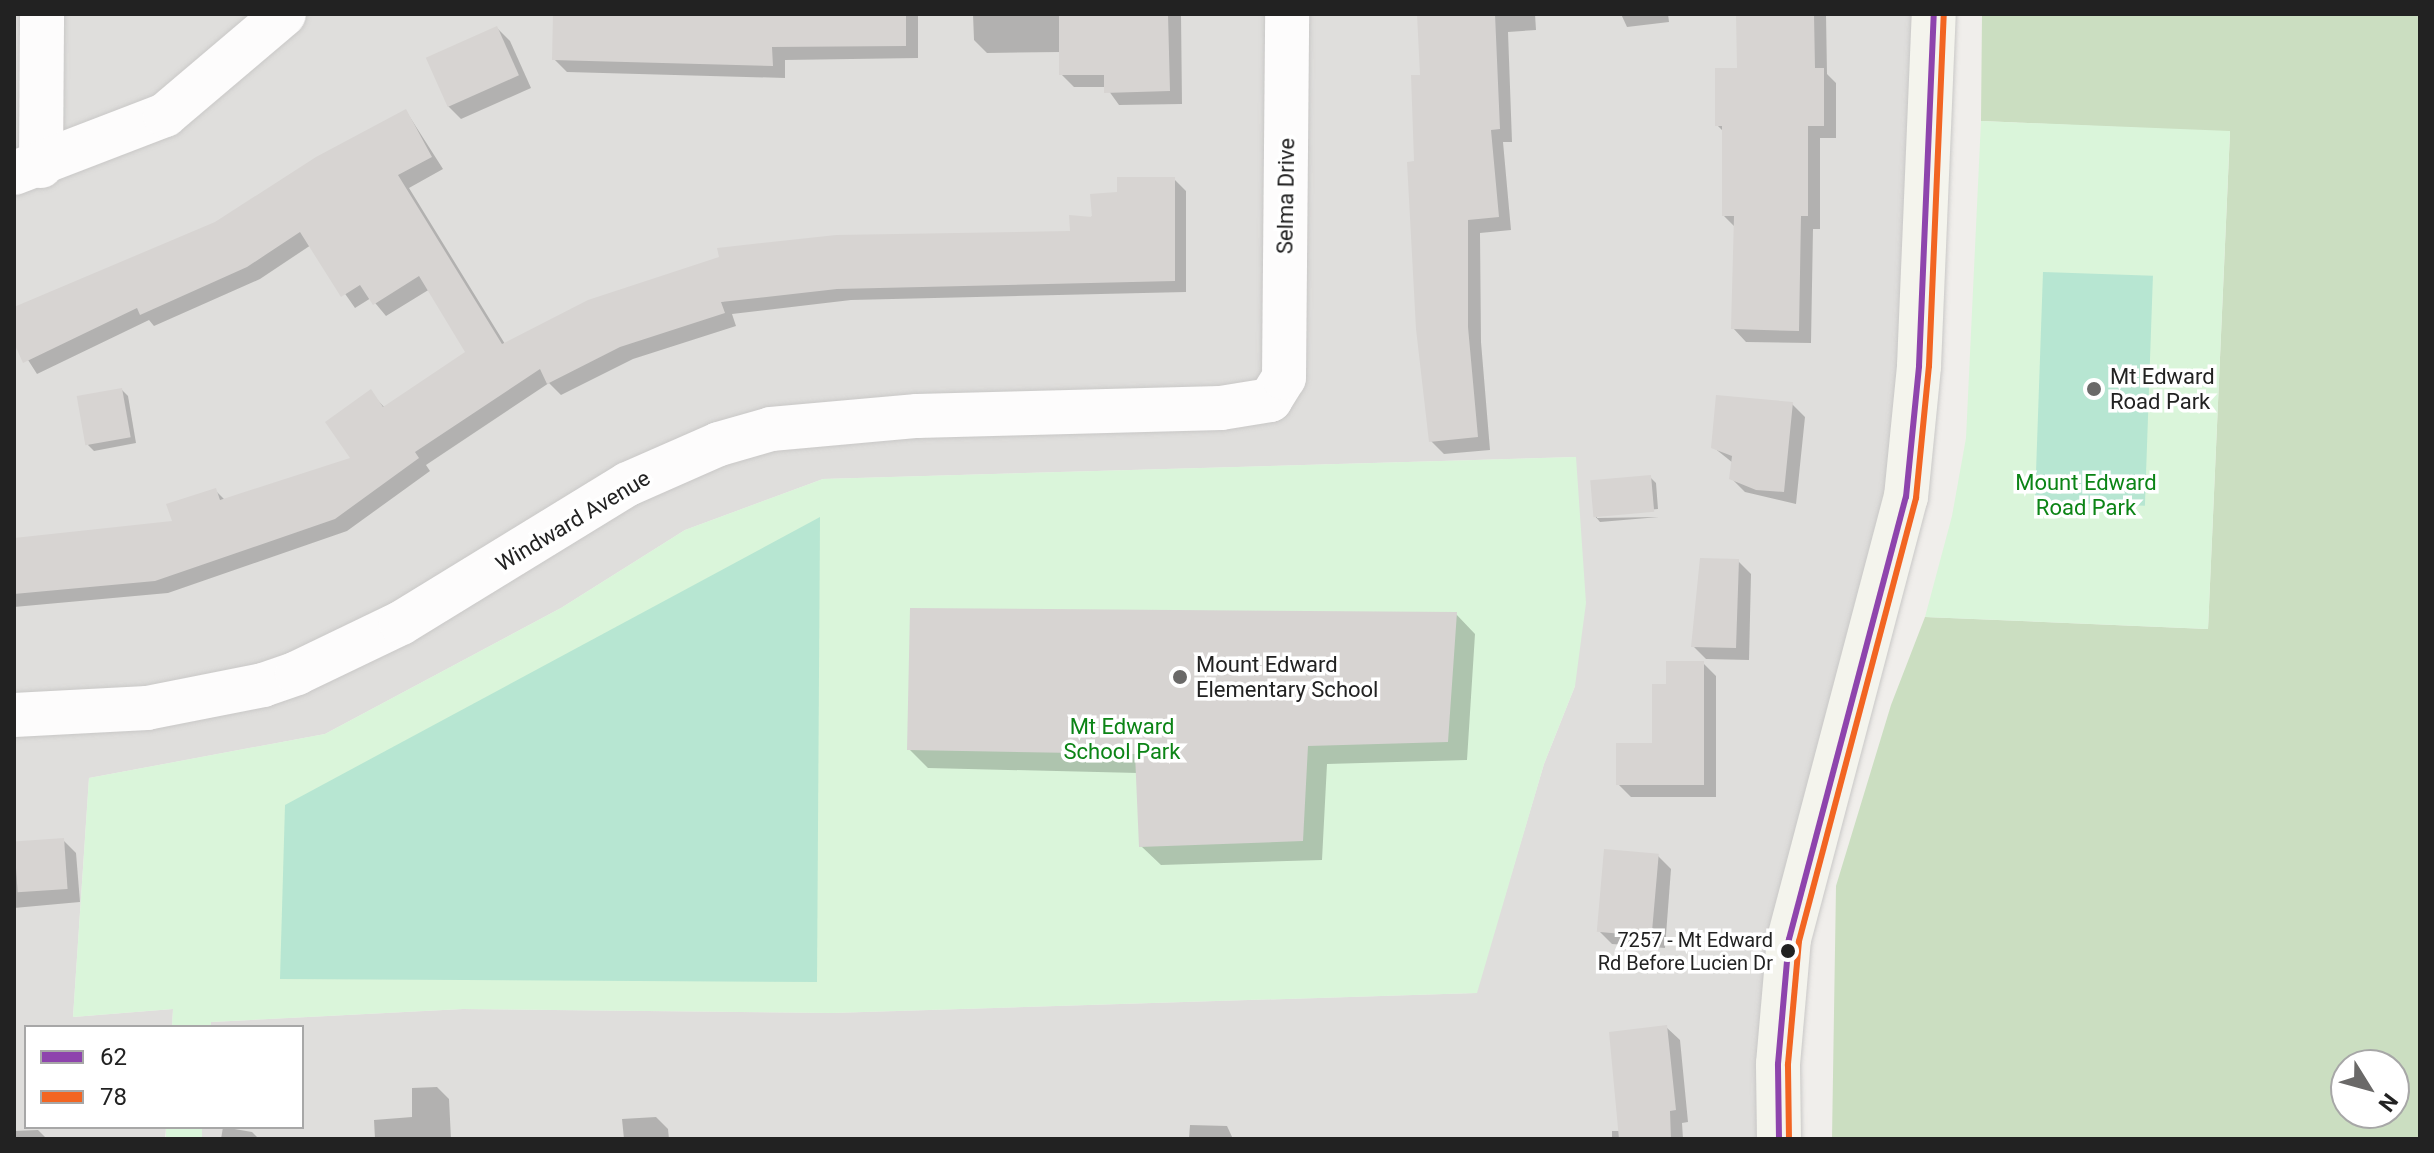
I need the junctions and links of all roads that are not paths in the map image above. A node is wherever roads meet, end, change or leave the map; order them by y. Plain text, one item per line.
1 (42, 14) edge
2 (284, 14) edge
3 (1287, 14) edge
4 (1934, 14) edge
5 (28, 170) edge
6 (1284, 378) joint
7 (14, 715) edge
8 (1779, 1139) edge

1 - 5 street
2 - 5 street
3 - 6 street, Selma Drive
4 - 8 street
6 - 7 street, Windward Avenue

